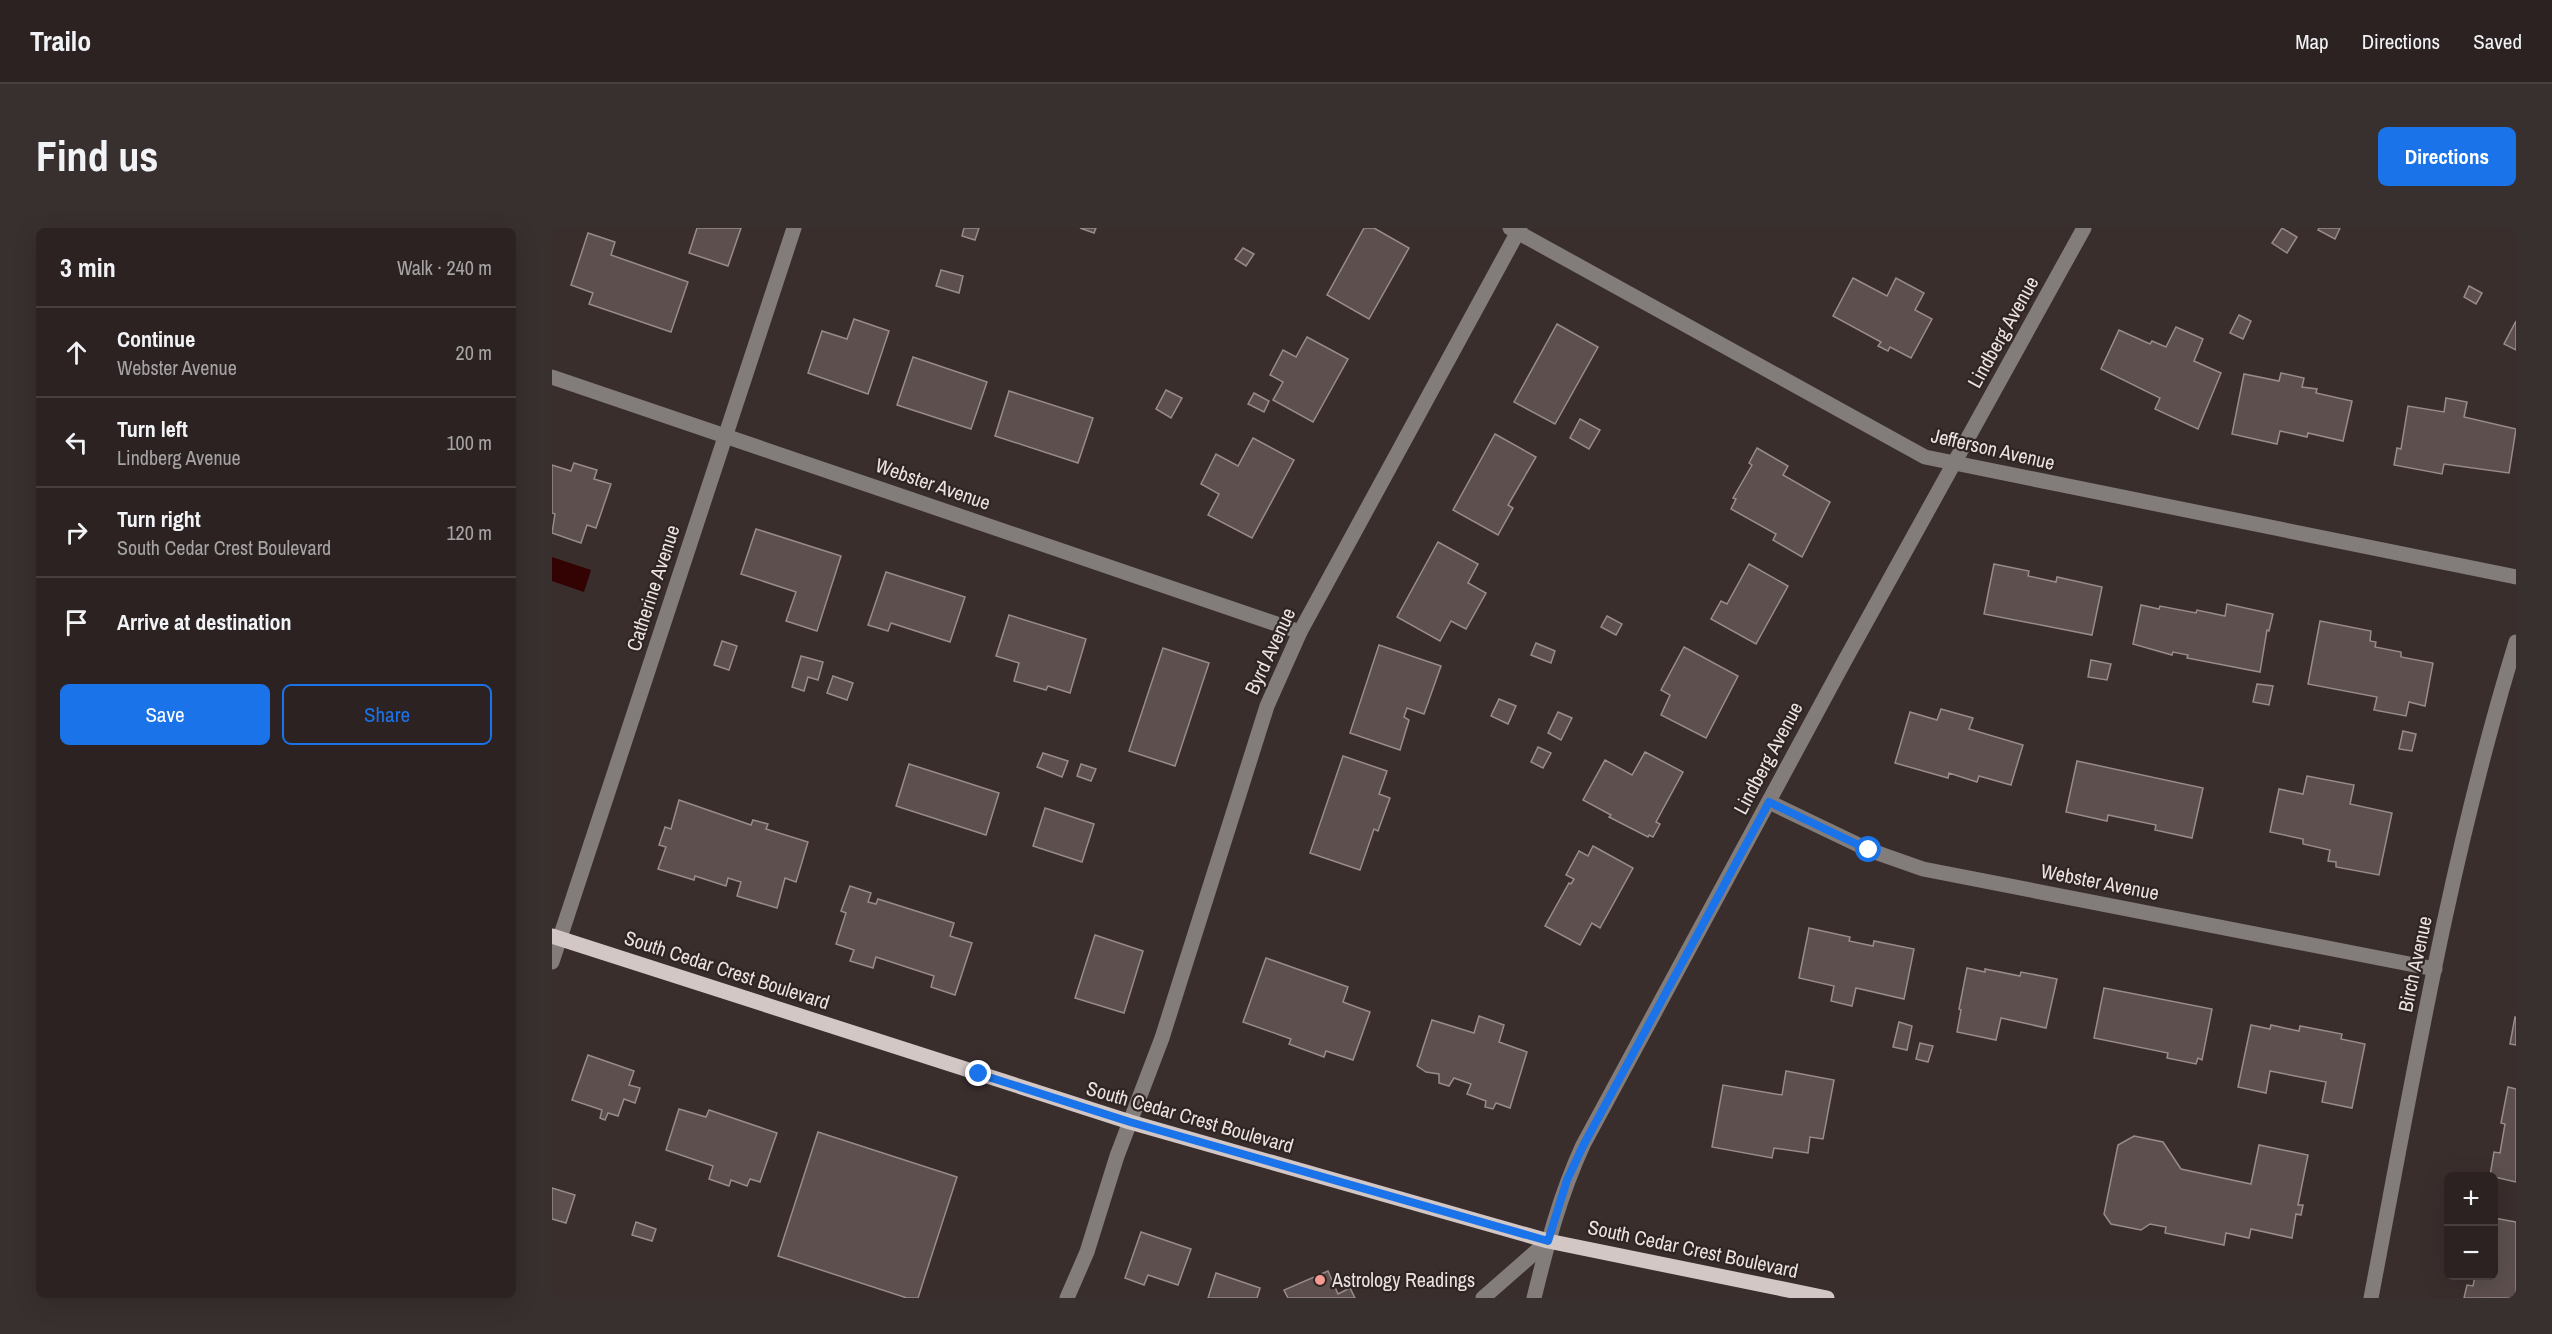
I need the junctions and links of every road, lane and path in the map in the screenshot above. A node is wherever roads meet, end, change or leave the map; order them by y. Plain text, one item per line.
1 (794, 228) edge
2 (2084, 228) edge
3 (1515, 229) edge
4 (552, 377) edge
5 (726, 435) junction
6 (1954, 464) junction
7 (2516, 577) edge
8 (1300, 632) junction
9 (2516, 642) edge
10 (1769, 802) junction
11 (556, 937) edge
12 (552, 962) edge
13 (2434, 969) junction
14 (1130, 1122) junction
15 (1548, 1241) junction
16 (1067, 1298) edge
17 (1483, 1298) edge
18 (1534, 1298) edge
19 (1827, 1298) edge
20 (2371, 1298) edge

1 - 5 street, Catherine Avenue
2 - 6 street, Lindberg Avenue
3 - 6 street, Jefferson Avenue
3 - 8 street, Byrd Avenue
4 - 5 street, Webster Avenue
5 - 8 street, Webster Avenue
5 - 11 street, Catherine Avenue
6 - 7 street, Jefferson Avenue
6 - 10 street, Lindberg Avenue
8 - 14 street, Byrd Avenue
9 - 13 street, Birch Avenue
10 - 13 street, Webster Avenue
10 - 15 street, Lindberg Avenue
11 - 12 street, Catherine Avenue
11 - 14 main road, South Cedar Crest Boulevard
13 - 20 street, Birch Avenue
14 - 15 main road, South Cedar Crest Boulevard
14 - 16 street, Byrd Avenue
15 - 17 street
15 - 18 street, Lindberg Avenue
15 - 19 main road, South Cedar Crest Boulevard

